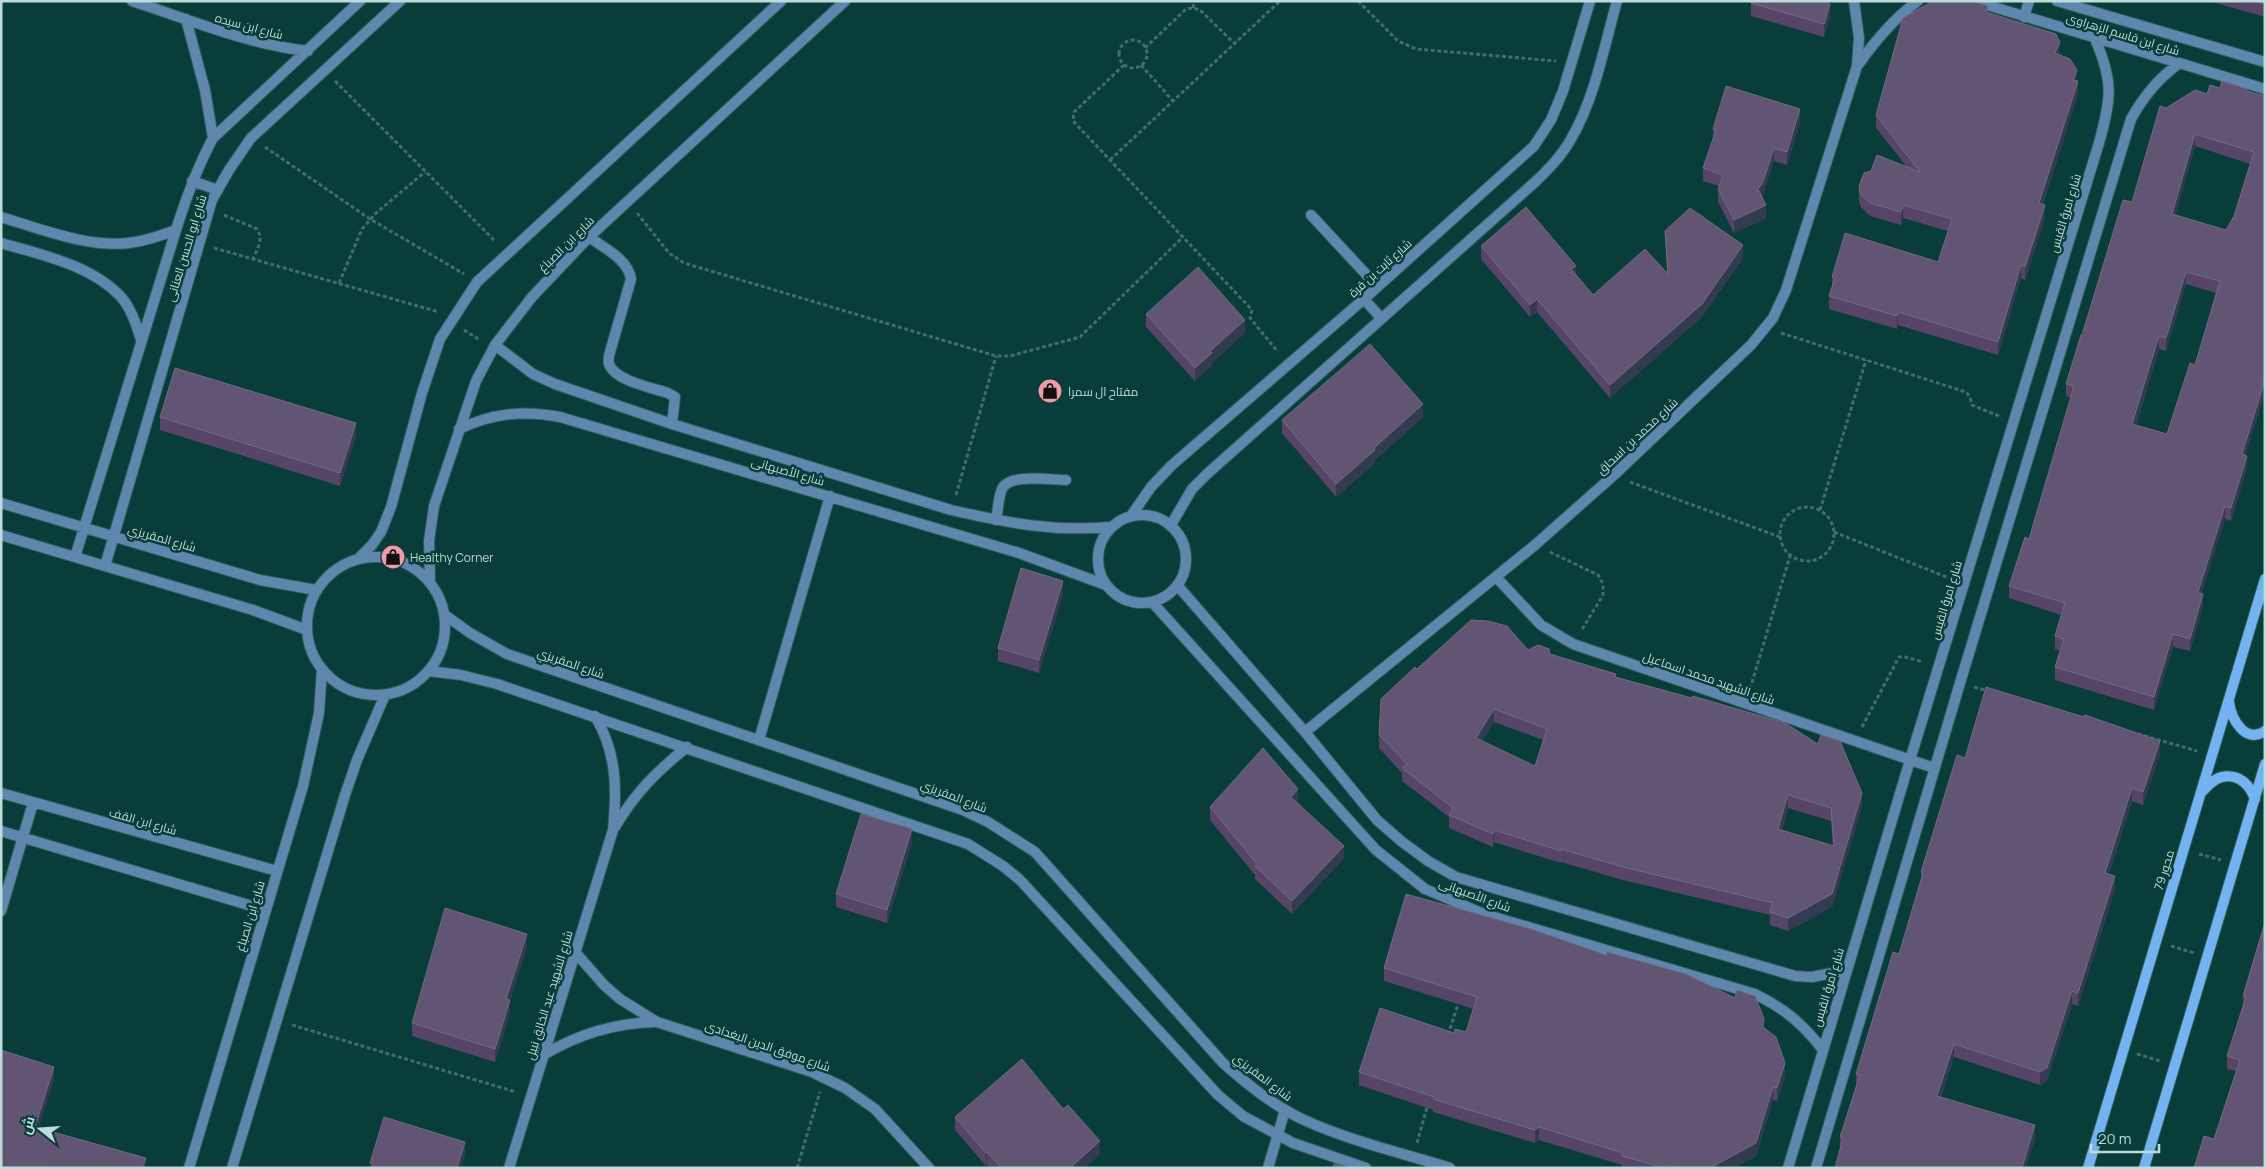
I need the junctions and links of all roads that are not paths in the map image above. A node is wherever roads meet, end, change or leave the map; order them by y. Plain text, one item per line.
1 (132, 1) edge
2 (360, 1) edge
3 (400, 1) edge
4 (780, 1) edge
5 (846, 1) edge
6 (1590, 1) edge
7 (1617, 1) edge
8 (1854, 1) edge
9 (1918, 1) edge
10 (1974, 1) edge
11 (2029, 1) edge
12 (2057, 1) edge
13 (2024, 17) junction
14 (186, 19) junction
15 (2094, 39) junction
16 (308, 51) junction
17 (2265, 62) edge
18 (2178, 64) junction
19 (1857, 66) junction
20 (2265, 89) edge
21 (214, 138) junction
22 (192, 180) junction
23 (218, 190) junction
24 (1311, 214) dead end
25 (1, 217) edge
26 (176, 230) junction
27 (589, 237) junction
28 (1, 242) edge
29 (1378, 286) junction
30 (1364, 299) junction
31 (1381, 318) junction
32 (141, 340) junction
33 (494, 347) junction
34 (672, 424) junction
35 (459, 429) junction
36 (1066, 480) dead end
37 (830, 496) junction
38 (1, 503) edge
39 (1131, 516) junction
40 (996, 520) junction
41 (1171, 525) junction
42 (1110, 527) junction
43 (85, 528) junction
44 (1, 535) edge
45 (113, 537) junction
46 (75, 557) junction
47 (359, 558) junction
48 (105, 566) junction
49 (1496, 577) junction
50 (2265, 579) edge
51 (430, 581) junction
52 (1106, 585) junction
53 (1177, 586) junction
54 (316, 590) junction
55 (1152, 602) junction
56 (445, 615) junction
57 (307, 630) junction
58 (322, 669) junction
59 (428, 671) junction
60 (385, 695) junction
61 (2228, 699) junction
62 (595, 716) junction
63 (2265, 731) edge
64 (1305, 732) junction
65 (758, 740) junction
66 (687, 747) junction
67 (1910, 760) junction
68 (2265, 764) edge
69 (1934, 768) junction
70 (2, 796) edge
71 (2198, 799) junction
72 (2255, 800) junction
73 (33, 803) junction
74 (613, 830) junction
75 (1, 831) edge
76 (23, 837) junction
77 (278, 871) junction
78 (265, 910) junction
79 (1, 911) edge
80 (576, 952) junction
81 (1847, 970) junction
82 (657, 1022) junction
83 (1823, 1050) junction
84 (543, 1056) junction
85 (1285, 1110) junction
86 (1278, 1135) junction
87 (189, 1168) edge
88 (232, 1168) edge
89 (509, 1168) edge
90 (929, 1168) edge
91 (1268, 1168) edge
92 (1366, 1168) edge
93 (1450, 1168) edge
94 (1788, 1168) edge
95 (1816, 1168) edge
96 (2088, 1168) edge
97 (2144, 1168) edge

1 - 14 street, شارع ابن سيده
2 - 16 street, شارع ابو الحسن العنانى
3 - 23 street, شارع ابو الحسن العنانى
4 - 47 street
5 - 27 street, شارع ابن الصباغ
6 - 29 street, شارع ثابت بن قرة
7 - 31 street
8 - 19 street, شارع محمد بن اسحاق
9 - 19 street, شارع محمد بن اسحاق
10 - 13 street, شارع ابن قاسم الزهراوى
11 - 13 street
12 - 17 street, شارع ابن قاسم الزهراوى
13 - 15 street, شارع ابن قاسم الزهراوى
14 - 16 street, شارع ابن سيده
14 - 21 street
15 - 18 street, شارع ابن قاسم الزهراوى
15 - 67 street, شارع امرؤ القيس
16 - 21 street, شارع ابو الحسن العنانى
18 - 20 street, شارع ابن قاسم الزهراوى
18 - 69 street
19 - 49 street, شارع محمد بن اسحاق
21 - 22 street, شارع ابو الحسن العنانى
22 - 23 street
22 - 26 street, شارع ابو الحسن العنانى
23 - 45 street, شارع ابو الحسن العنانى
24 - 29 street
25 - 26 street
26 - 32 street, شارع ابو الحسن العنانى
27 - 33 street, شارع ابن الصباغ
27 - 34 street
28 - 32 street
29 - 30 street, شارع ثابت بن قرة
30 - 31 street
30 - 39 street, شارع ثابت بن قرة
31 - 41 street
32 - 43 street, شارع ابو الحسن العنانى
33 - 34 street, شارع الأصبهانى
33 - 35 street, شارع ابن الصباغ
34 - 40 street, شارع الأصبهانى
35 - 37 street, شارع الأصبهانى
35 - 51 street, شارع ابن الصباغ
36 - 40 street
37 - 52 street, شارع الأصبهانى
37 - 65 street
38 - 43 street, شارع المقريزي
39 - 41 street
39 - 42 street
40 - 42 street, شارع الأصبهانى
41 - 53 street
42 - 52 street
43 - 45 street, شارع المقريزي
43 - 46 street, شارع ابو الحسن العنانى
44 - 46 street
45 - 48 street, شارع ابو الحسن العنانى
45 - 54 street, شارع المقريزي
46 - 48 street
47 - 51 street
47 - 54 street
48 - 57 street
49 - 64 street, شارع محمد بن اسحاق
49 - 67 street, شارع الشهيد محمد اسماعيل
50 - 61 main road, محور 79
51 - 56 street
52 - 55 street
53 - 55 street
53 - 64 street, شارع الأصبهانى
54 - 57 street
55 - 83 street, شارع الأصبهانى
56 - 59 street
56 - 65 street, شارع المقريزي
57 - 58 street
58 - 60 street
58 - 77 street, شارع ابن الصباغ
59 - 60 street
59 - 62 street
60 - 88 street
61 - 63 main road
61 - 71 main road, محور 79
62 - 66 street
62 - 74 street, شارع الشهيد عبد الخالق نبيل
64 - 81 street, شارع الأصبهانى
65 - 85 street, شارع المقريزي
66 - 74 street, شارع الشهيد عبد الخالق نبيل
66 - 86 street
67 - 69 street, شارع الشهيد محمد اسماعيل
67 - 81 street, شارع امرؤ القيس
68 - 72 main road
69 - 95 street
70 - 73 street, شارع ابن القف
71 - 72 main road
71 - 96 main road, محور 79
72 - 97 main road
73 - 76 street
73 - 77 street, شارع ابن القف
74 - 80 street, شارع الشهيد عبد الخالق نبيل
75 - 76 street
76 - 78 street
76 - 79 street
77 - 78 street, شارع ابن الصباغ
78 - 87 street, شارع ابن الصباغ
80 - 82 street, شارع موفق الدين البغدادى
80 - 84 street, شارع الشهيد عبد الخالق نبيل
81 - 83 street, شارع امرؤ القيس
82 - 84 street, شارع موفق الدين البغدادى
82 - 90 street, شارع موفق الدين البغدادى
83 - 94 street, شارع امرؤ القيس
84 - 89 street, شارع الشهيد عبد الخالق نبيل
85 - 86 street
85 - 93 street, شارع المقريزي
86 - 91 street
86 - 92 street

